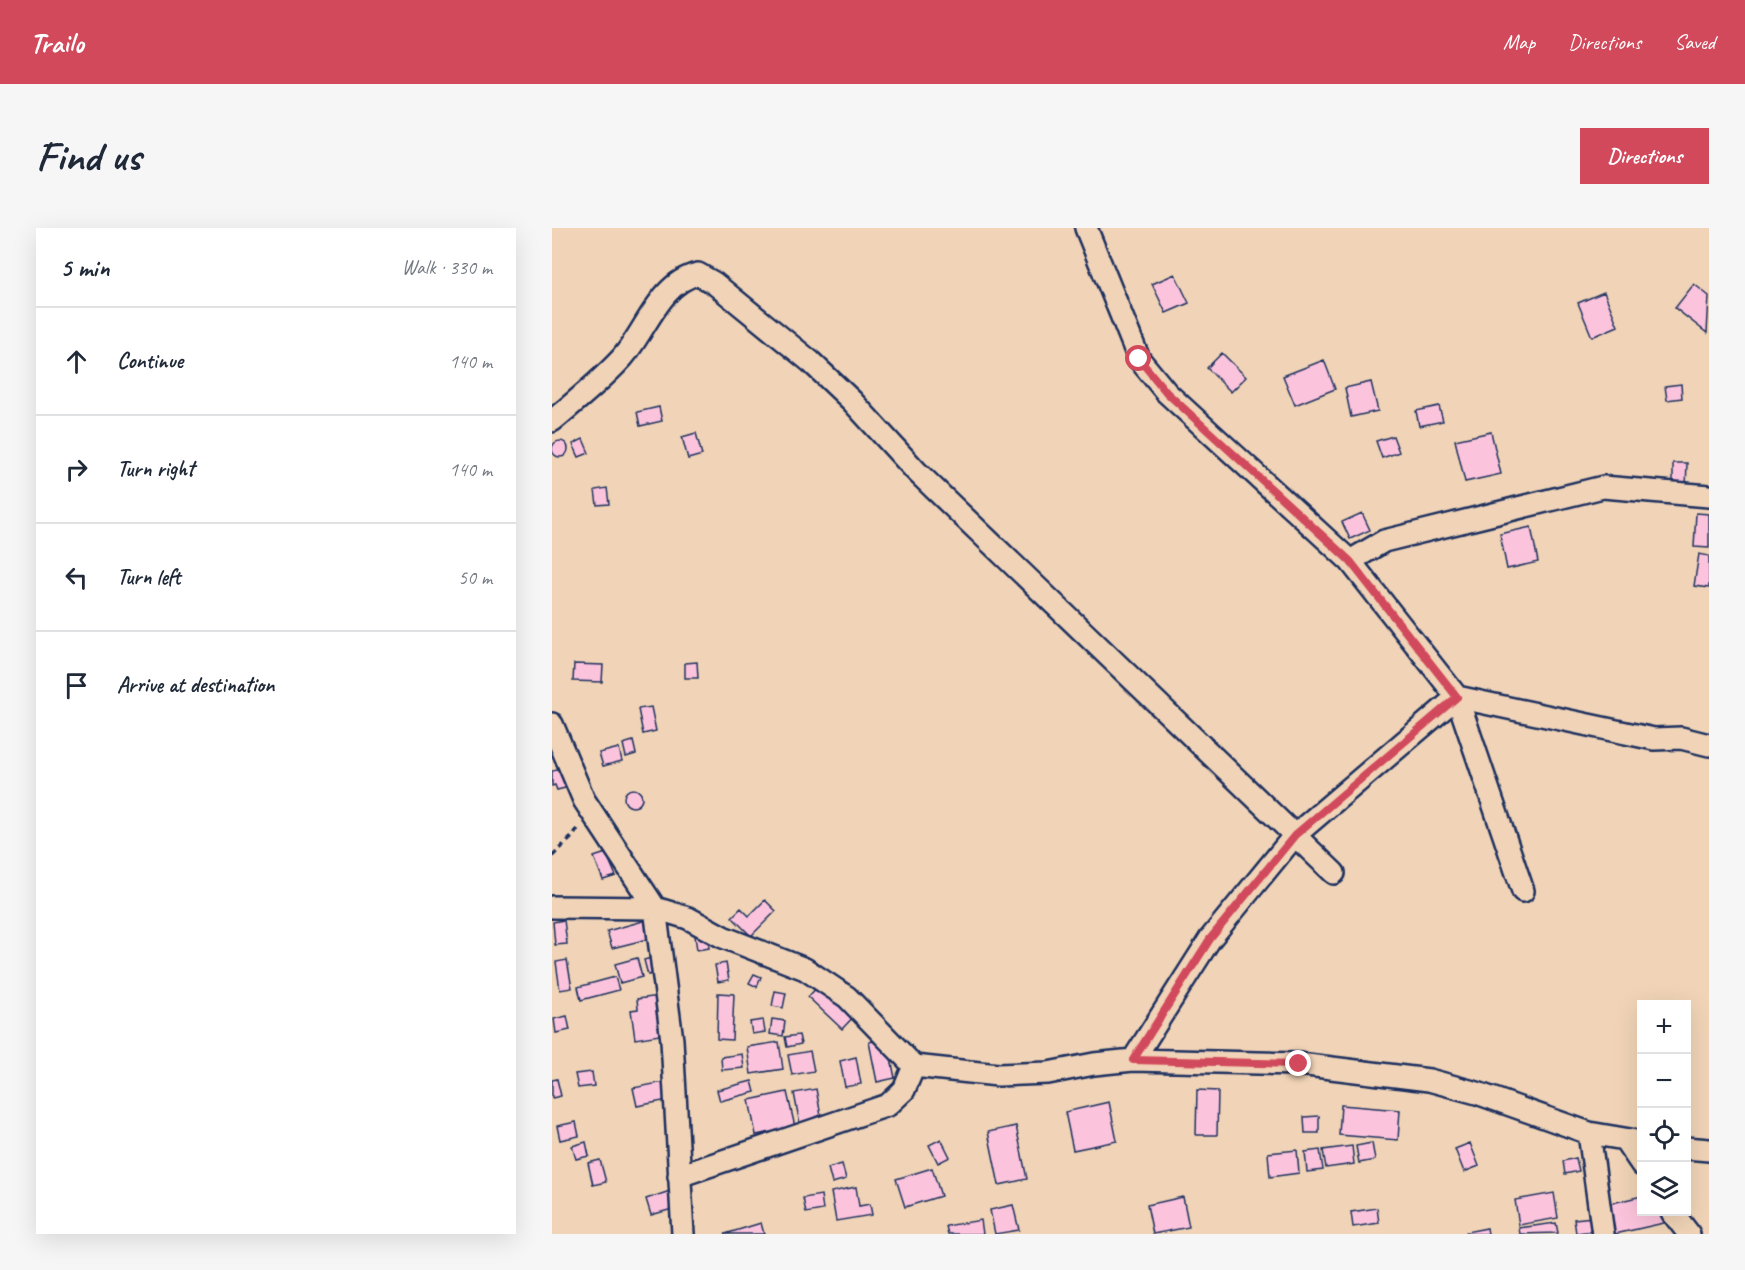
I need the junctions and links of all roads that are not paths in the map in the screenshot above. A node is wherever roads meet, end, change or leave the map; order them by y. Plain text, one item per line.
1 (1086, 228) edge
2 (552, 421) edge
3 (1709, 496) edge
4 (1350, 561) junction
5 (1457, 697) junction
6 (552, 724) edge
7 (1709, 744) edge
8 (1295, 835) junction
9 (1334, 873) dead end
10 (1523, 891) dead end
11 (552, 906) edge
12 (655, 908) junction
13 (1133, 1060) junction
14 (914, 1066) junction
15 (1589, 1133) junction
16 (1633, 1141) edge
17 (1691, 1148) edge
18 (1709, 1150) edge
19 (1640, 1162) edge
20 (679, 1176) junction
21 (1675, 1216) edge
22 (683, 1234) edge
23 (1603, 1234) edge
24 (1689, 1234) edge

1 - 4 street
2 - 8 street
3 - 4 street
4 - 5 street
5 - 7 street
5 - 8 street
5 - 10 street
6 - 12 street
8 - 9 street
8 - 13 street
11 - 12 street
12 - 14 street
12 - 20 street
13 - 14 street
13 - 15 street
14 - 20 street
15 - 16 street
15 - 23 street
16 - 19 street
17 - 18 street
20 - 22 street
21 - 24 street

